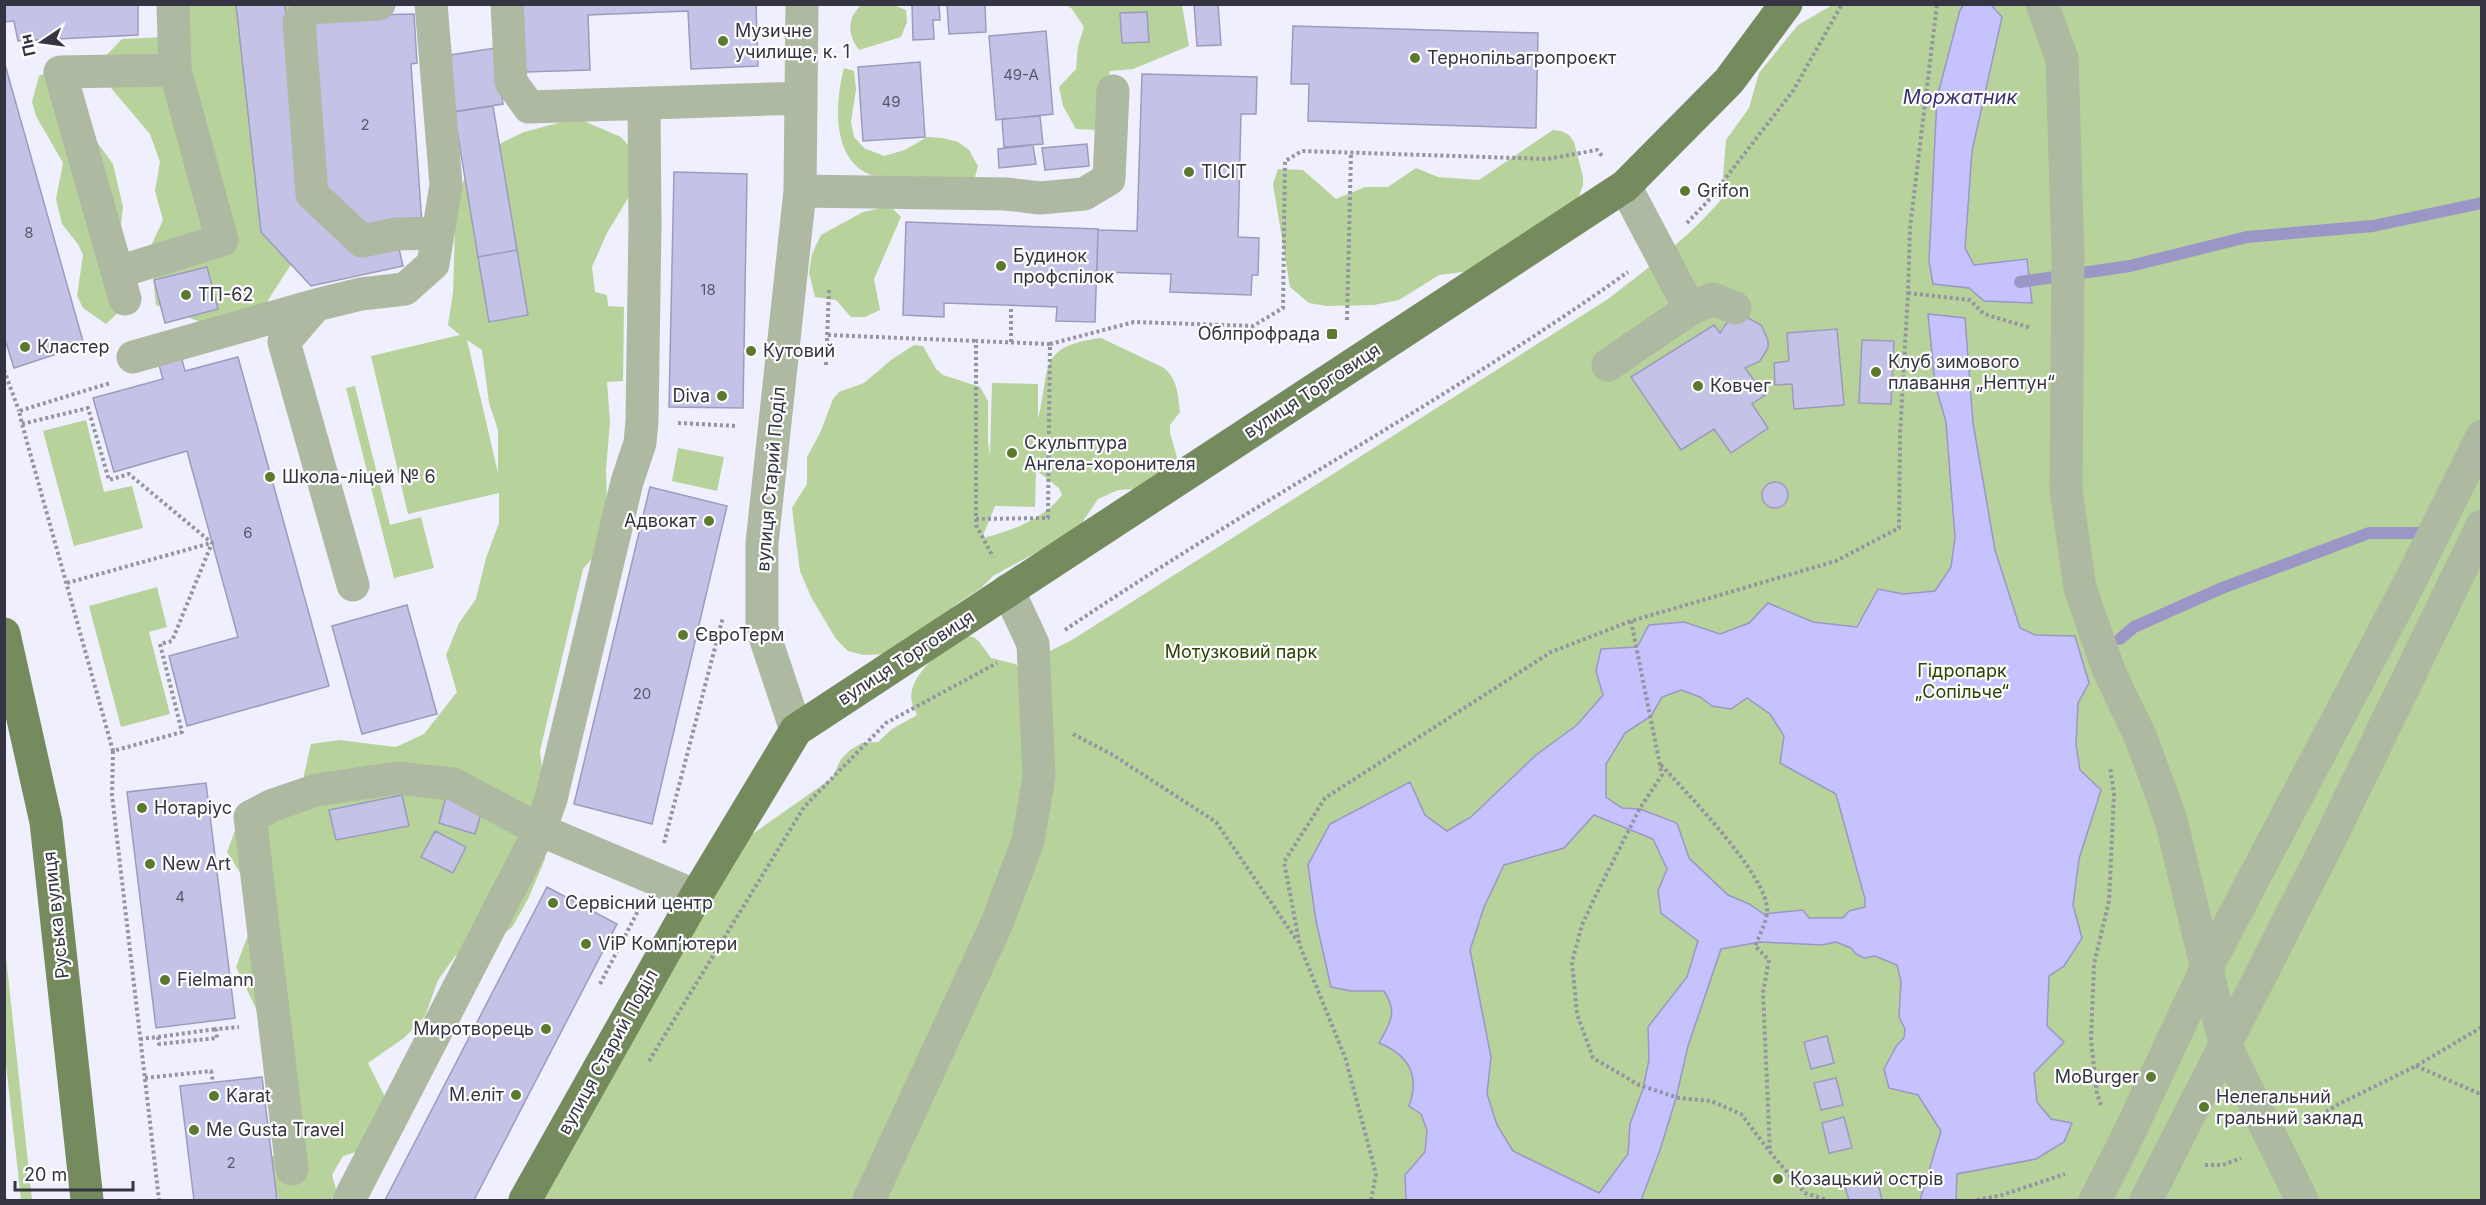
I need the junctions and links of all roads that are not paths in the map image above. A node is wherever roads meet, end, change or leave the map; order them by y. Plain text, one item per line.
1 (173, 4) edge
2 (379, 4) edge
3 (430, 4) edge
4 (507, 4) edge
5 (802, 4) edge
6 (1786, 4) edge
7 (2042, 4) edge
8 (175, 69) junction
9 (1113, 91) dead end
10 (801, 98) junction
11 (644, 104) junction
12 (1625, 186) junction
13 (800, 191) junction
14 (438, 232) junction
15 (316, 305) junction
16 (1735, 308) dead end
17 (1690, 309) junction
18 (1608, 365) dead end
19 (126, 369) road end
20 (2481, 436) edge
21 (2481, 526) edge
22 (2411, 580) junction
23 (353, 585) dead end
24 (1008, 590) junction
25 (2449, 596) junction
26 (4, 634) edge
27 (796, 730) junction
28 (540, 830) junction
29 (696, 896) junction
30 (2206, 969) junction
31 (2224, 1044) junction
32 (2124, 1146) junction
33 (2165, 1165) junction
34 (292, 1169) dead end
35 (87, 1200) edge
36 (350, 1200) edge
37 (525, 1200) edge
38 (869, 1200) edge
39 (2095, 1200) edge
40 (2146, 1200) edge
41 (2302, 1200) edge

1 - 8 street
2 - 14 street
3 - 14 street
4 - 11 street
5 - 10 street, вулиця Старий Поділ
6 - 12 main road, вулиця Торговиця
7 - 30 street
8 - 8 street
9 - 13 street
10 - 11 street
10 - 13 street, вулиця Старий Поділ
11 - 28 street
12 - 17 street
12 - 24 main road, вулиця Торговиця
13 - 27 street, вулиця Старий Поділ
14 - 15 street
15 - 19 street
15 - 23 street
16 - 17 street
17 - 18 street
20 - 22 street
21 - 25 street
22 - 25 street
22 - 30 street
24 - 27 main road, вулиця Торговиця
24 - 38 street
25 - 31 street
26 - 35 main road, Руська вулиця
27 - 29 main road, вулиця Старий Поділ
28 - 29 street
28 - 34 street
28 - 36 street
29 - 37 main road, вулиця Старий Поділ
30 - 31 street
30 - 32 street
31 - 33 street
31 - 41 street
32 - 33 street
32 - 39 street
33 - 40 street

